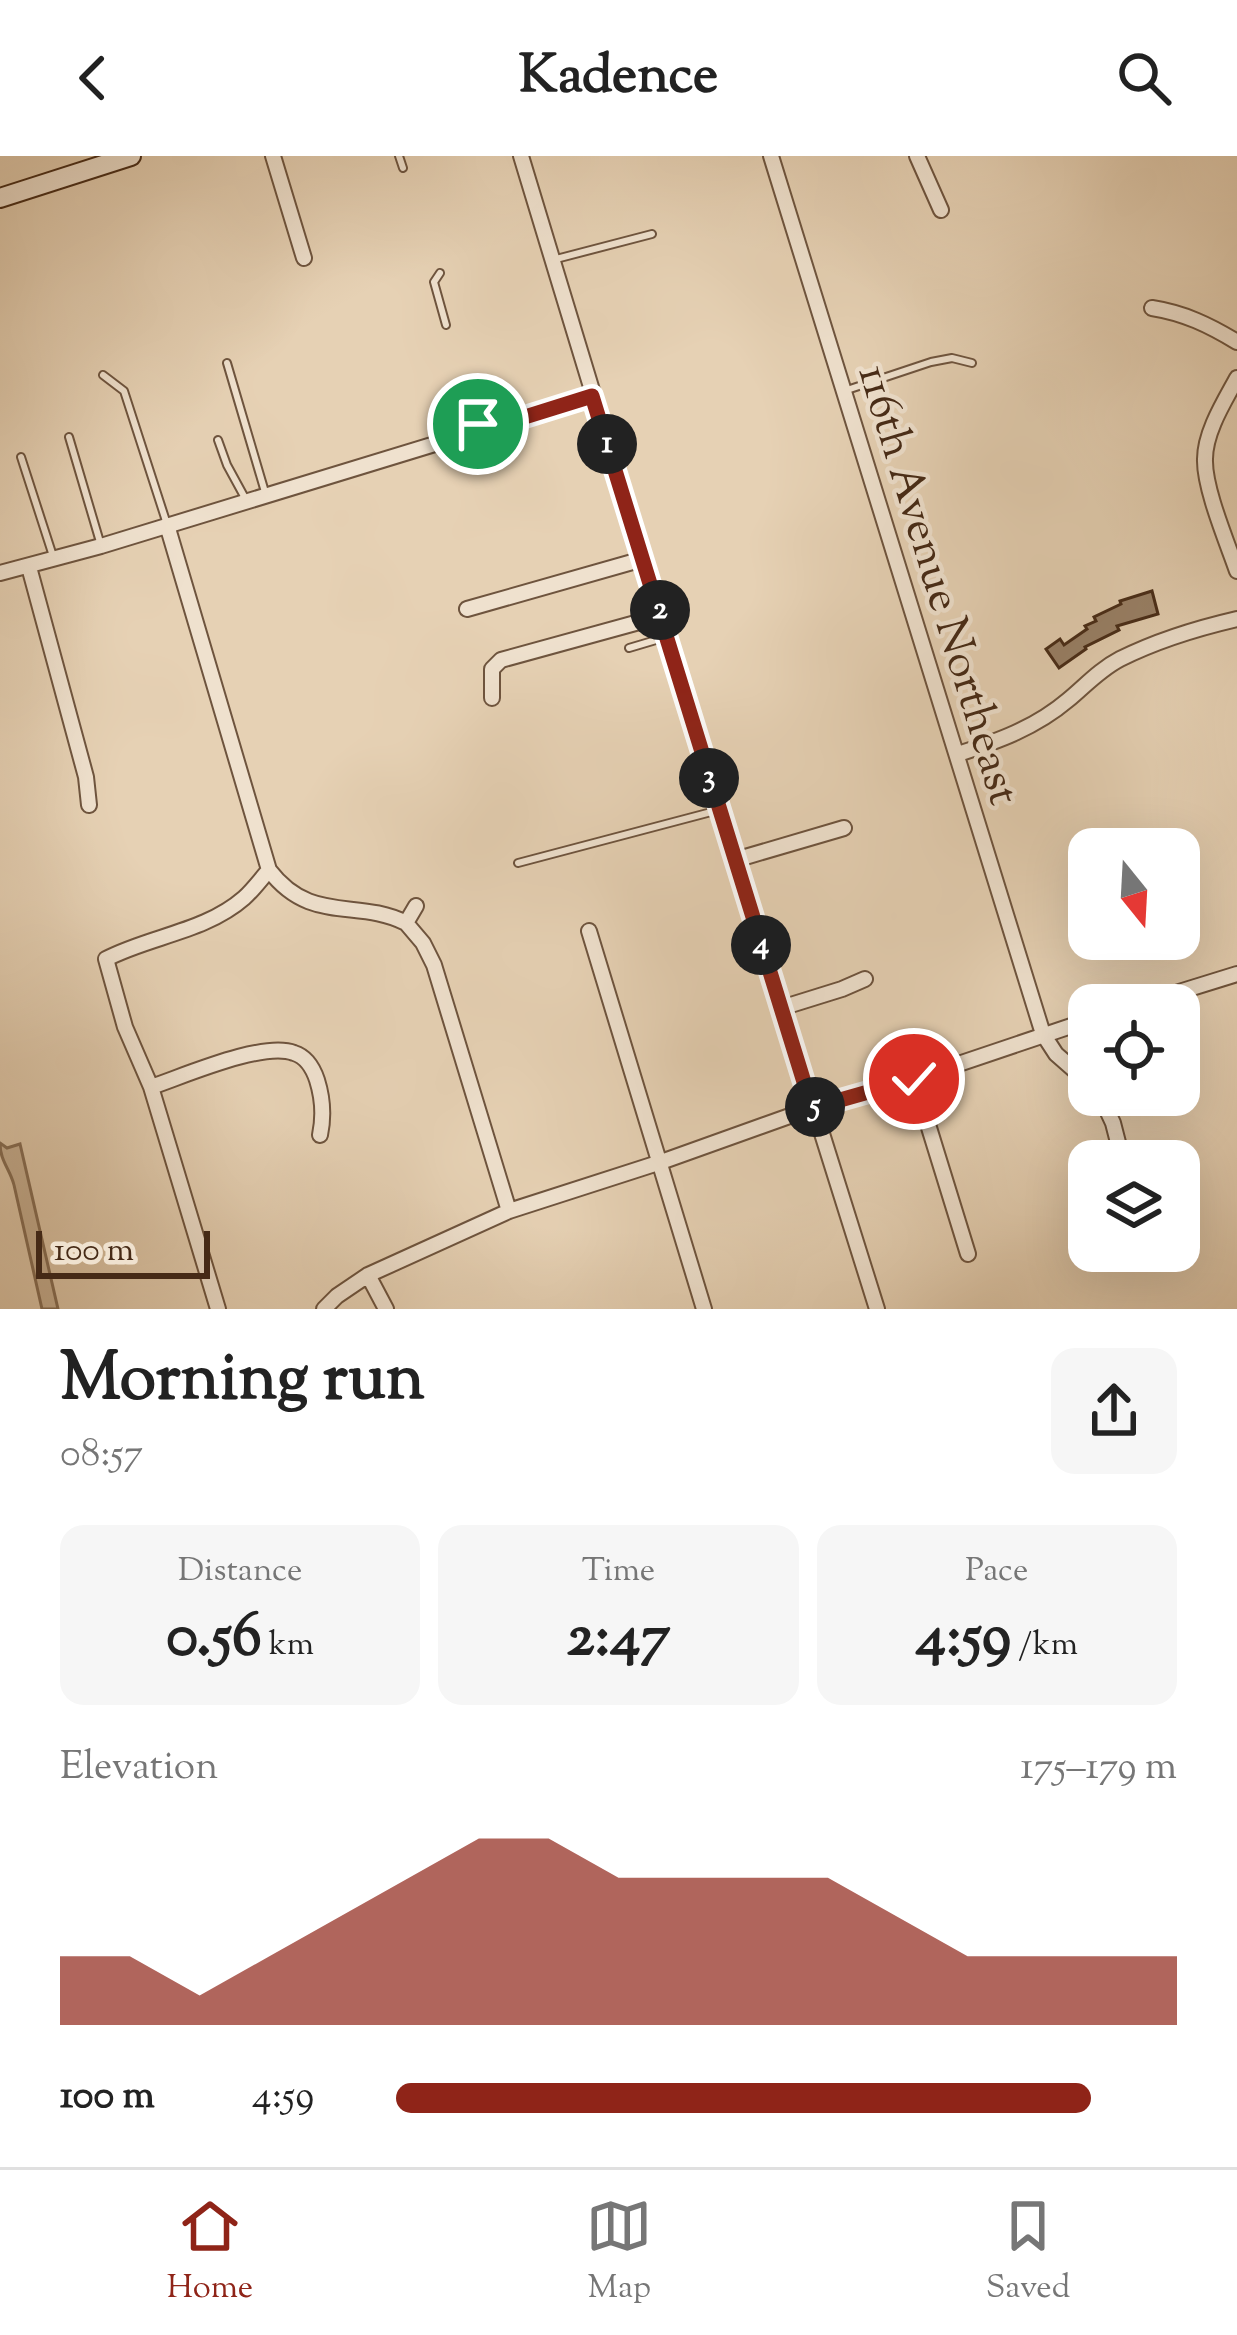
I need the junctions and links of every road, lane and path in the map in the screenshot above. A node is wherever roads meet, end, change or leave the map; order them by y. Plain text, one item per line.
1 (131, 156) edge
2 (273, 156) edge
3 (399, 156) edge
4 (521, 156) edge
5 (771, 156) edge
6 (916, 156) edge
7 (403, 168) dead end
8 (0, 198) edge
9 (941, 210) dead end
10 (652, 234) dead end
11 (304, 258) dead end
12 (550, 264) junction
13 (440, 274) dead end
14 (1152, 308) dead end
15 (446, 325) dead end
16 (1237, 342) edge
17 (227, 362) dead end
18 (972, 363) dead end
19 (103, 375) dead end
20 (1237, 378) edge
21 (844, 391) junction
22 (592, 396) junction
23 (69, 436) dead end
24 (218, 440) dead end
25 (21, 457) dead end
26 (266, 496) junction
27 (246, 502) junction
28 (167, 525) junction
29 (101, 546) junction
30 (644, 559) junction
31 (54, 560) junction
32 (28, 567) junction
33 (1237, 571) edge
34 (0, 573) edge
35 (467, 609) dead end
36 (662, 616) junction
37 (1237, 620) edge
38 (668, 637) junction
39 (629, 648) dead end
40 (491, 698) dead end
41 (958, 754) junction
42 (88, 805) dead end
43 (719, 810) junction
44 (844, 828) dead end
45 (735, 860) junction
46 (518, 863) dead end
47 (269, 870) junction
48 (416, 906) dead end
49 (406, 923) junction
50 (589, 931) dead end
51 (1237, 974) edge
52 (865, 979) dead end
53 (1200, 985) edge
54 (781, 1008) junction
55 (1068, 1026) edge
56 (1043, 1034) junction
57 (1068, 1065) edge
58 (914, 1079) junction
59 (151, 1087) junction
60 (812, 1108) junction
61 (320, 1135) dead end
62 (662, 1162) junction
63 (509, 1211) junction
64 (968, 1254) dead end
65 (368, 1275) junction
66 (218, 1309) edge
67 (324, 1309) edge
68 (386, 1309) edge
69 (704, 1309) edge
70 (877, 1309) edge

1 - 8 street
2 - 11 street
3 - 7 lane
4 - 12 street
5 - 21 street, 116th Avenue Northeast
6 - 9 street
10 - 12 lane
12 - 22 street
13 - 15 lane
14 - 16 street
17 - 26 lane
18 - 21 lane
19 - 28 lane
20 - 33 street
21 - 41 street, 116th Avenue Northeast
22 - 26 street
22 - 30 street
23 - 29 lane
24 - 27 lane
25 - 31 lane
26 - 27 street
27 - 28 street
28 - 29 street
28 - 47 street
29 - 31 street
30 - 35 street
30 - 36 street
31 - 32 street
32 - 34 street
32 - 42 street
36 - 38 street
36 - 40 street
37 - 41 street
38 - 39 lane
38 - 43 street
41 - 56 street, 116th Avenue Northeast
43 - 45 street
43 - 46 lane
44 - 45 street
45 - 54 street
47 - 49 street
47 - 59 street
48 - 49 street
49 - 63 street
50 - 62 street
51 - 53 street
52 - 54 street
54 - 60 street
55 - 56 street
56 - 57 street
56 - 58 street
58 - 60 street
58 - 64 street
59 - 61 street
59 - 66 street
60 - 62 street
60 - 70 street
62 - 63 street
62 - 69 street
63 - 65 street
65 - 67 street
65 - 68 street

